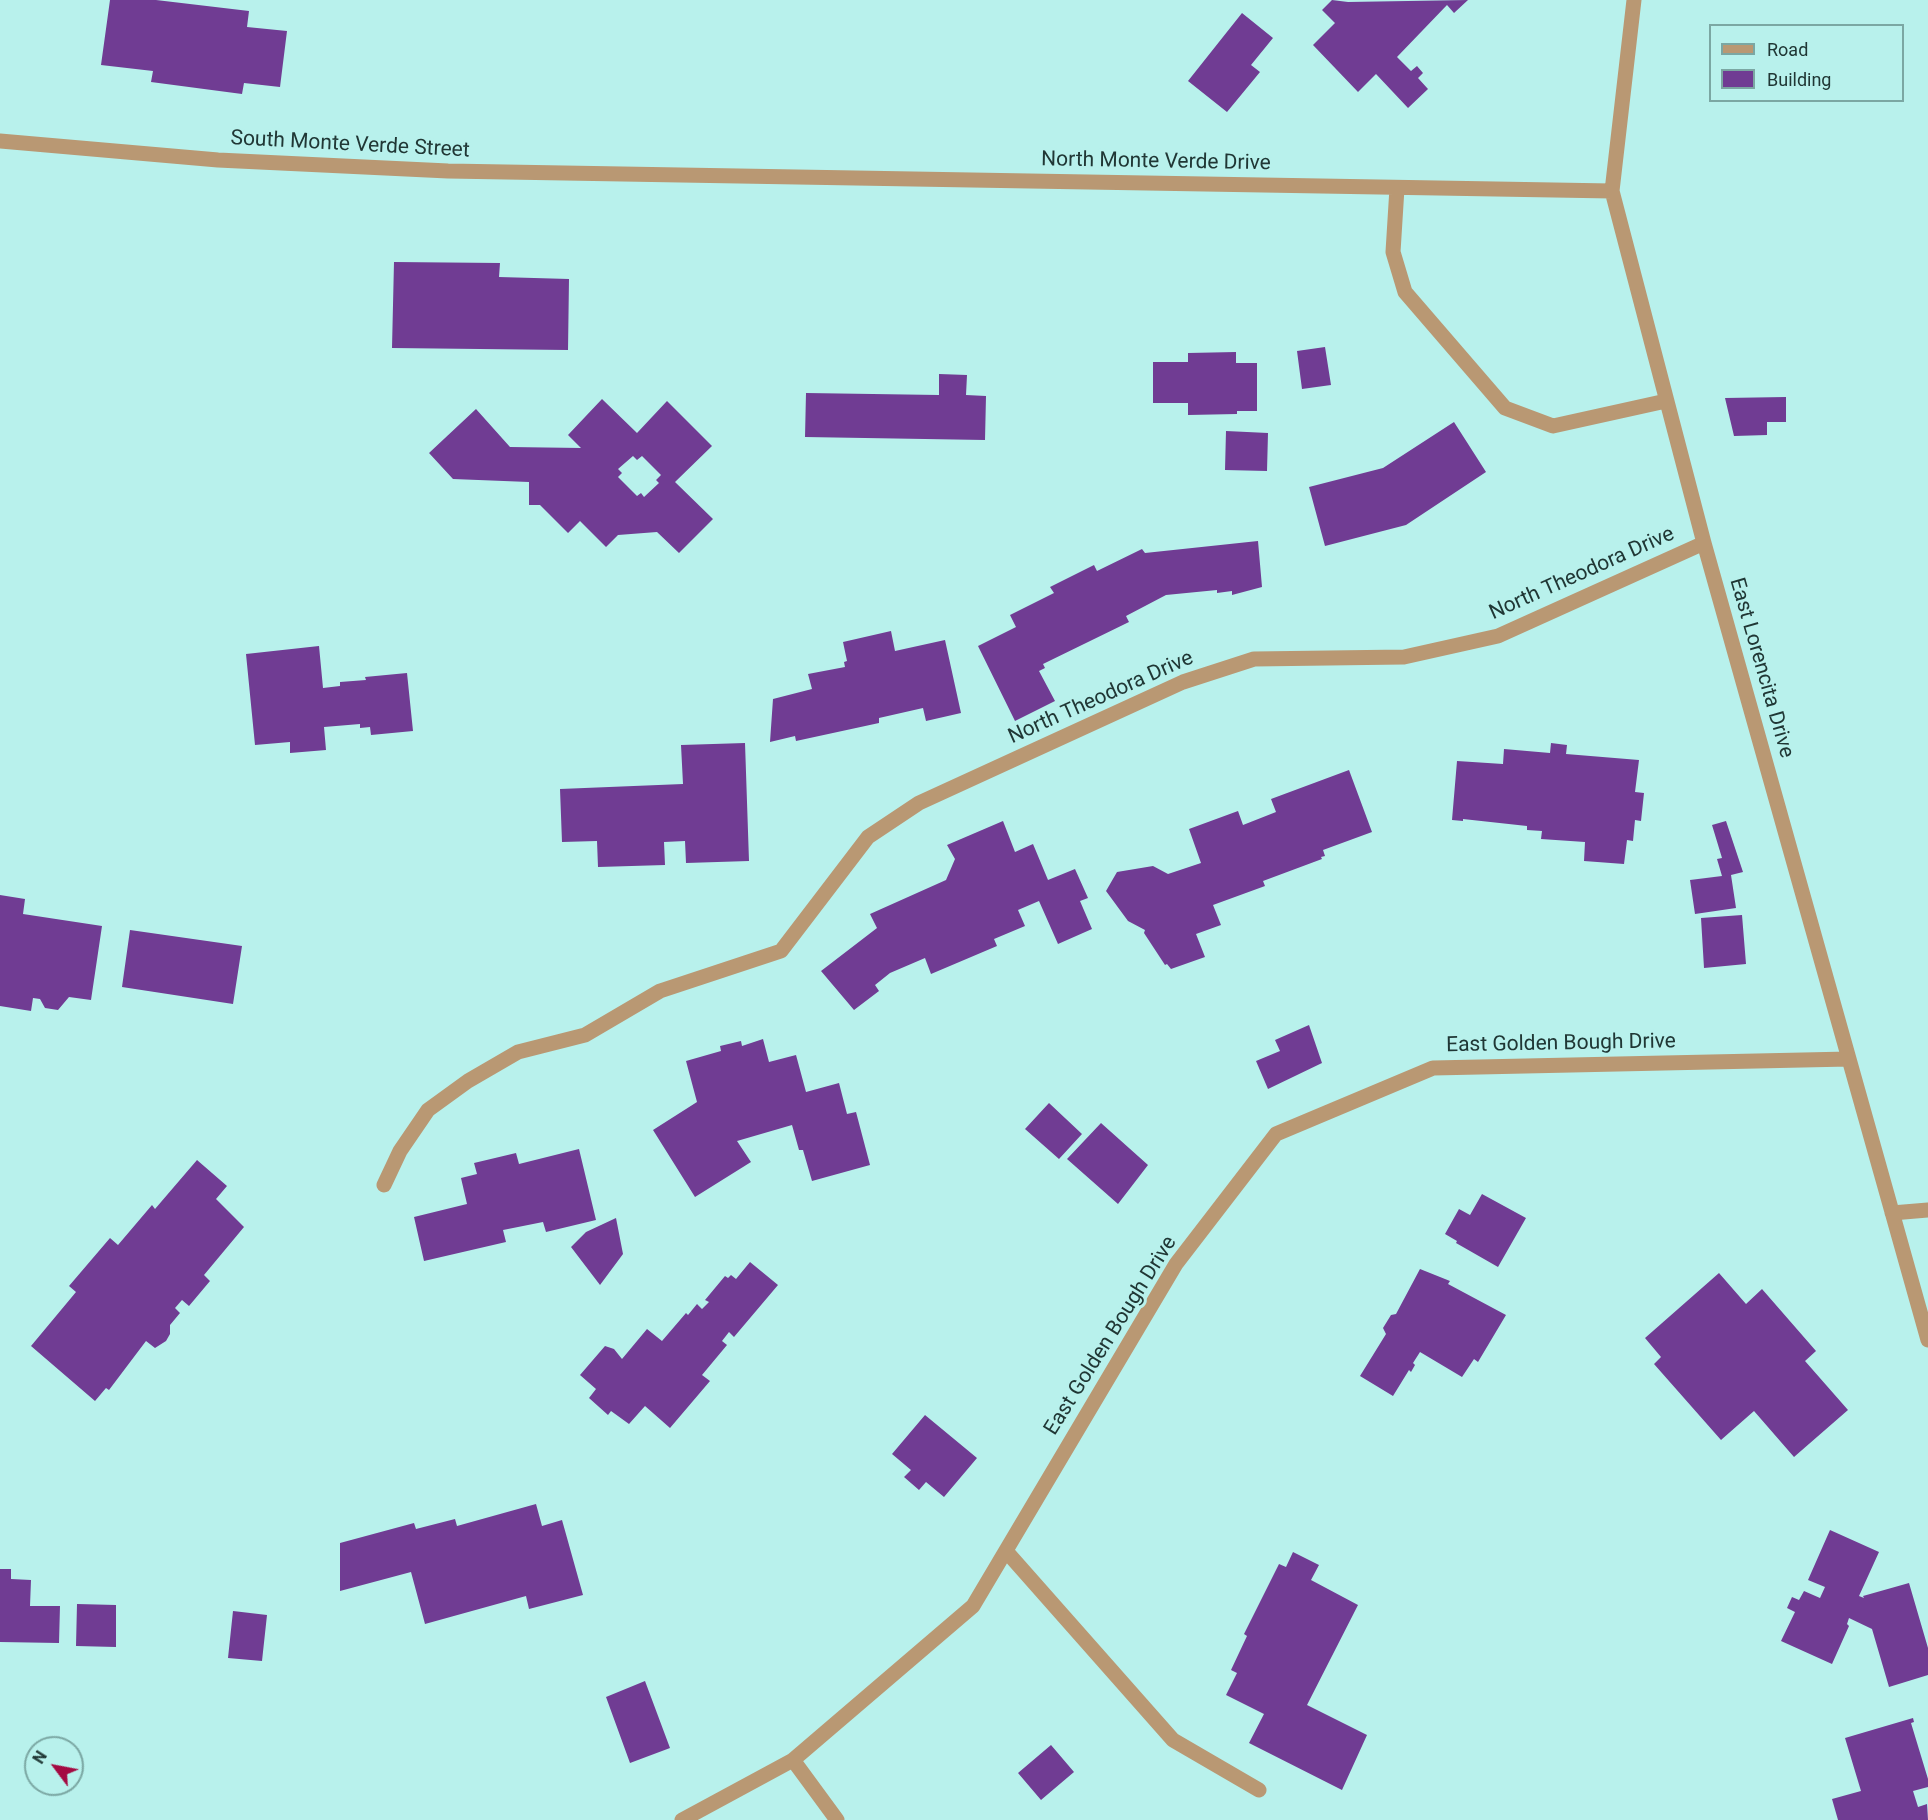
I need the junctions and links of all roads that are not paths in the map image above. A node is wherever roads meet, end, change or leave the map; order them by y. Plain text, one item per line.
1 (1634, 0) edge
2 (0, 141) edge
3 (699, 175) joint
4 (1397, 188) junction
5 (1612, 191) junction
6 (1666, 401) junction
7 (1704, 543) junction
8 (1849, 1059) junction
9 (384, 1185) dead end
10 (1928, 1210) edge
11 (1892, 1213) junction
12 (1928, 1340) edge
13 (1006, 1551) junction
14 (793, 1760) junction
15 (1259, 1790) dead end
16 (682, 1820) edge
17 (837, 1820) edge

1 - 5 street, East Lorencita Drive
2 - 3 street, South Monte Verde Street
3 - 4 street, North Monte Verde Drive
4 - 5 street, North Monte Verde Drive
4 - 6 street
5 - 6 street, East Lorencita Drive
6 - 7 street, East Lorencita Drive
7 - 8 street, East Lorencita Drive
7 - 9 street, North Theodora Drive
8 - 11 street, East Lorencita Drive
8 - 13 street, East Golden Bough Drive
10 - 11 street
11 - 12 street, East Lorencita Drive
13 - 14 street, East Golden Bough Drive
13 - 15 street
14 - 16 street, East Golden Bough Drive
14 - 17 street

